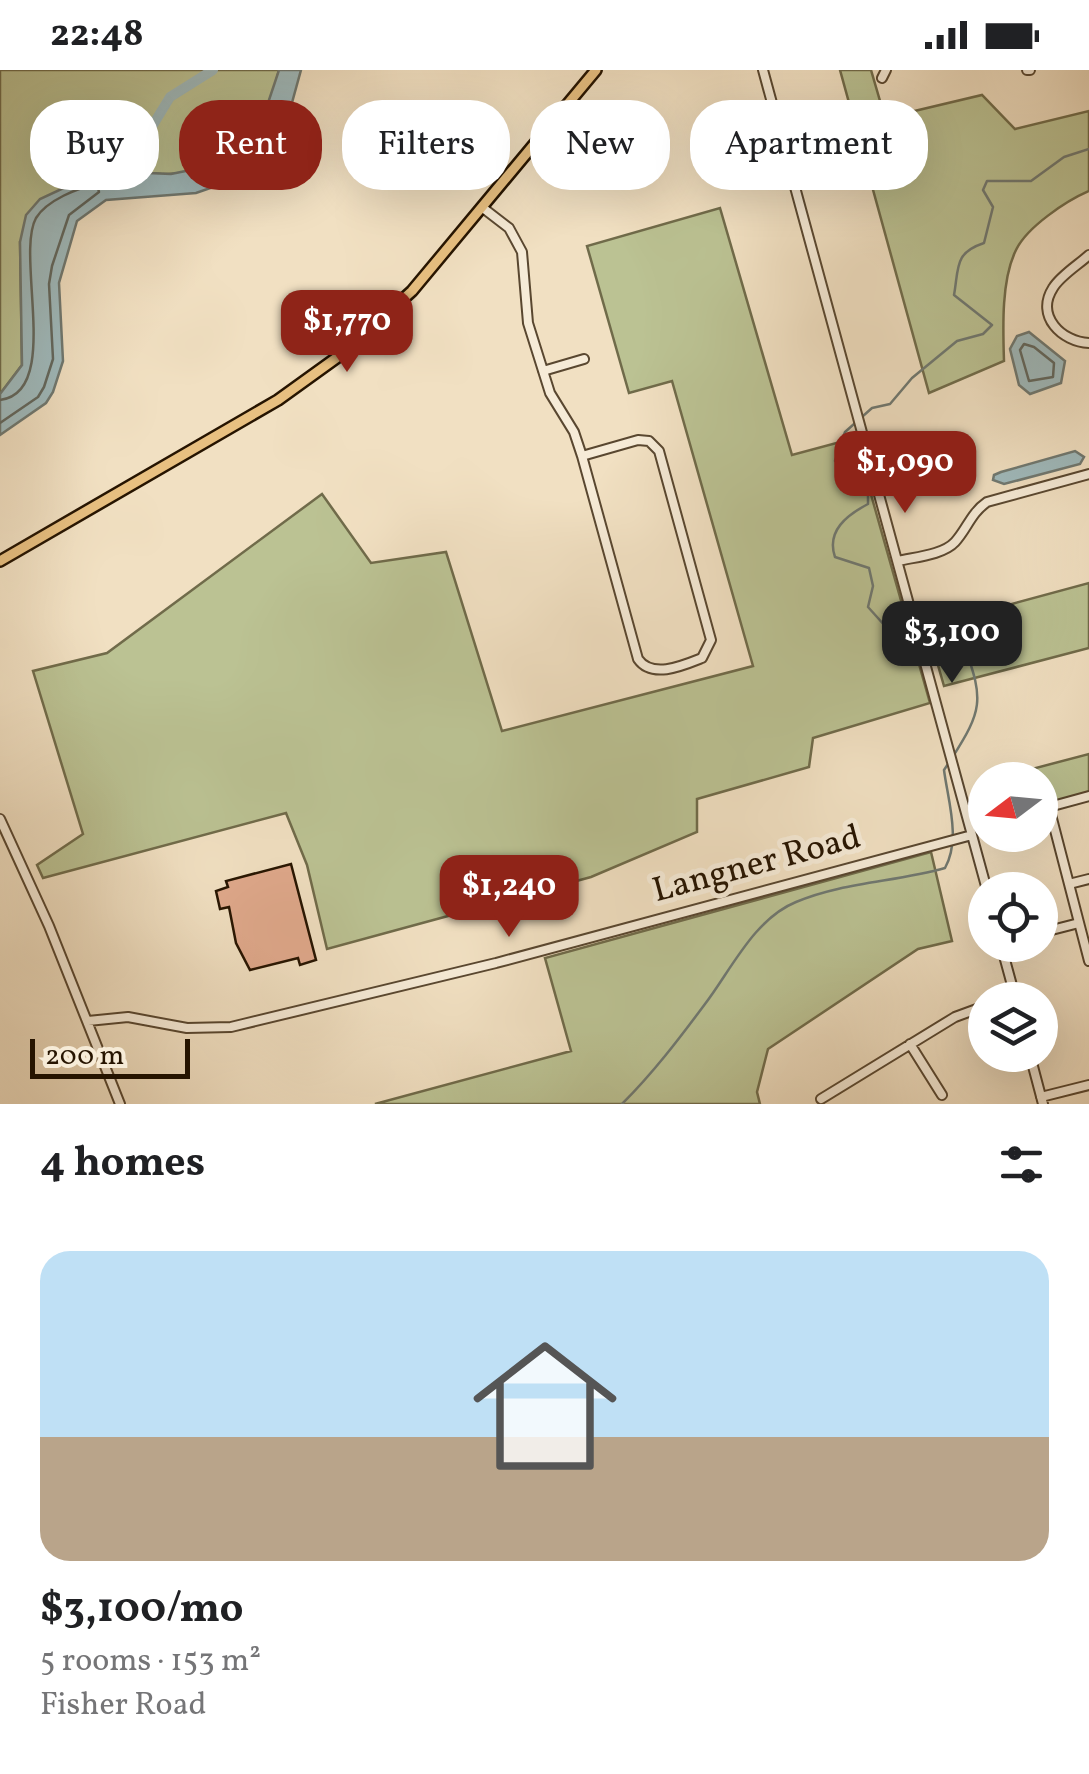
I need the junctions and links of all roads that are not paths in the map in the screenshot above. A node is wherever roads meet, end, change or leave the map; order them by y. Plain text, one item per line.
1 (596, 70) edge
2 (763, 70) edge
3 (483, 208) junction
4 (1089, 255) edge
5 (1089, 343) edge
6 (584, 359) dead end
7 (542, 371) junction
8 (582, 456) junction
9 (1089, 474) edge
10 (898, 561) junction
11 (0, 562) edge
12 (1089, 796) edge
13 (0, 819) edge
14 (968, 819) edge
15 (968, 836) edge
16 (1089, 879) edge
17 (1069, 884) junction
18 (1079, 923) junction
19 (1058, 929) edge
20 (1089, 961) edge
21 (968, 1011) edge
22 (88, 1020) junction
23 (910, 1044) junction
24 (1035, 1072) edge
25 (1089, 1085) edge
26 (942, 1095) dead end
27 (820, 1098) dead end
28 (1042, 1100) edge
29 (120, 1104) edge

1 - 3 main road
2 - 10 street
3 - 7 street
3 - 11 main road
4 - 5 street
6 - 7 street
7 - 8 street
8 - 8 street
9 - 10 street
10 - 14 street
12 - 17 street
13 - 22 street
15 - 22 street, Langner Road
16 - 17 street
17 - 18 street
18 - 19 street
18 - 20 street
21 - 23 street
22 - 29 street
23 - 26 street
23 - 27 street
24 - 28 street
25 - 28 street

